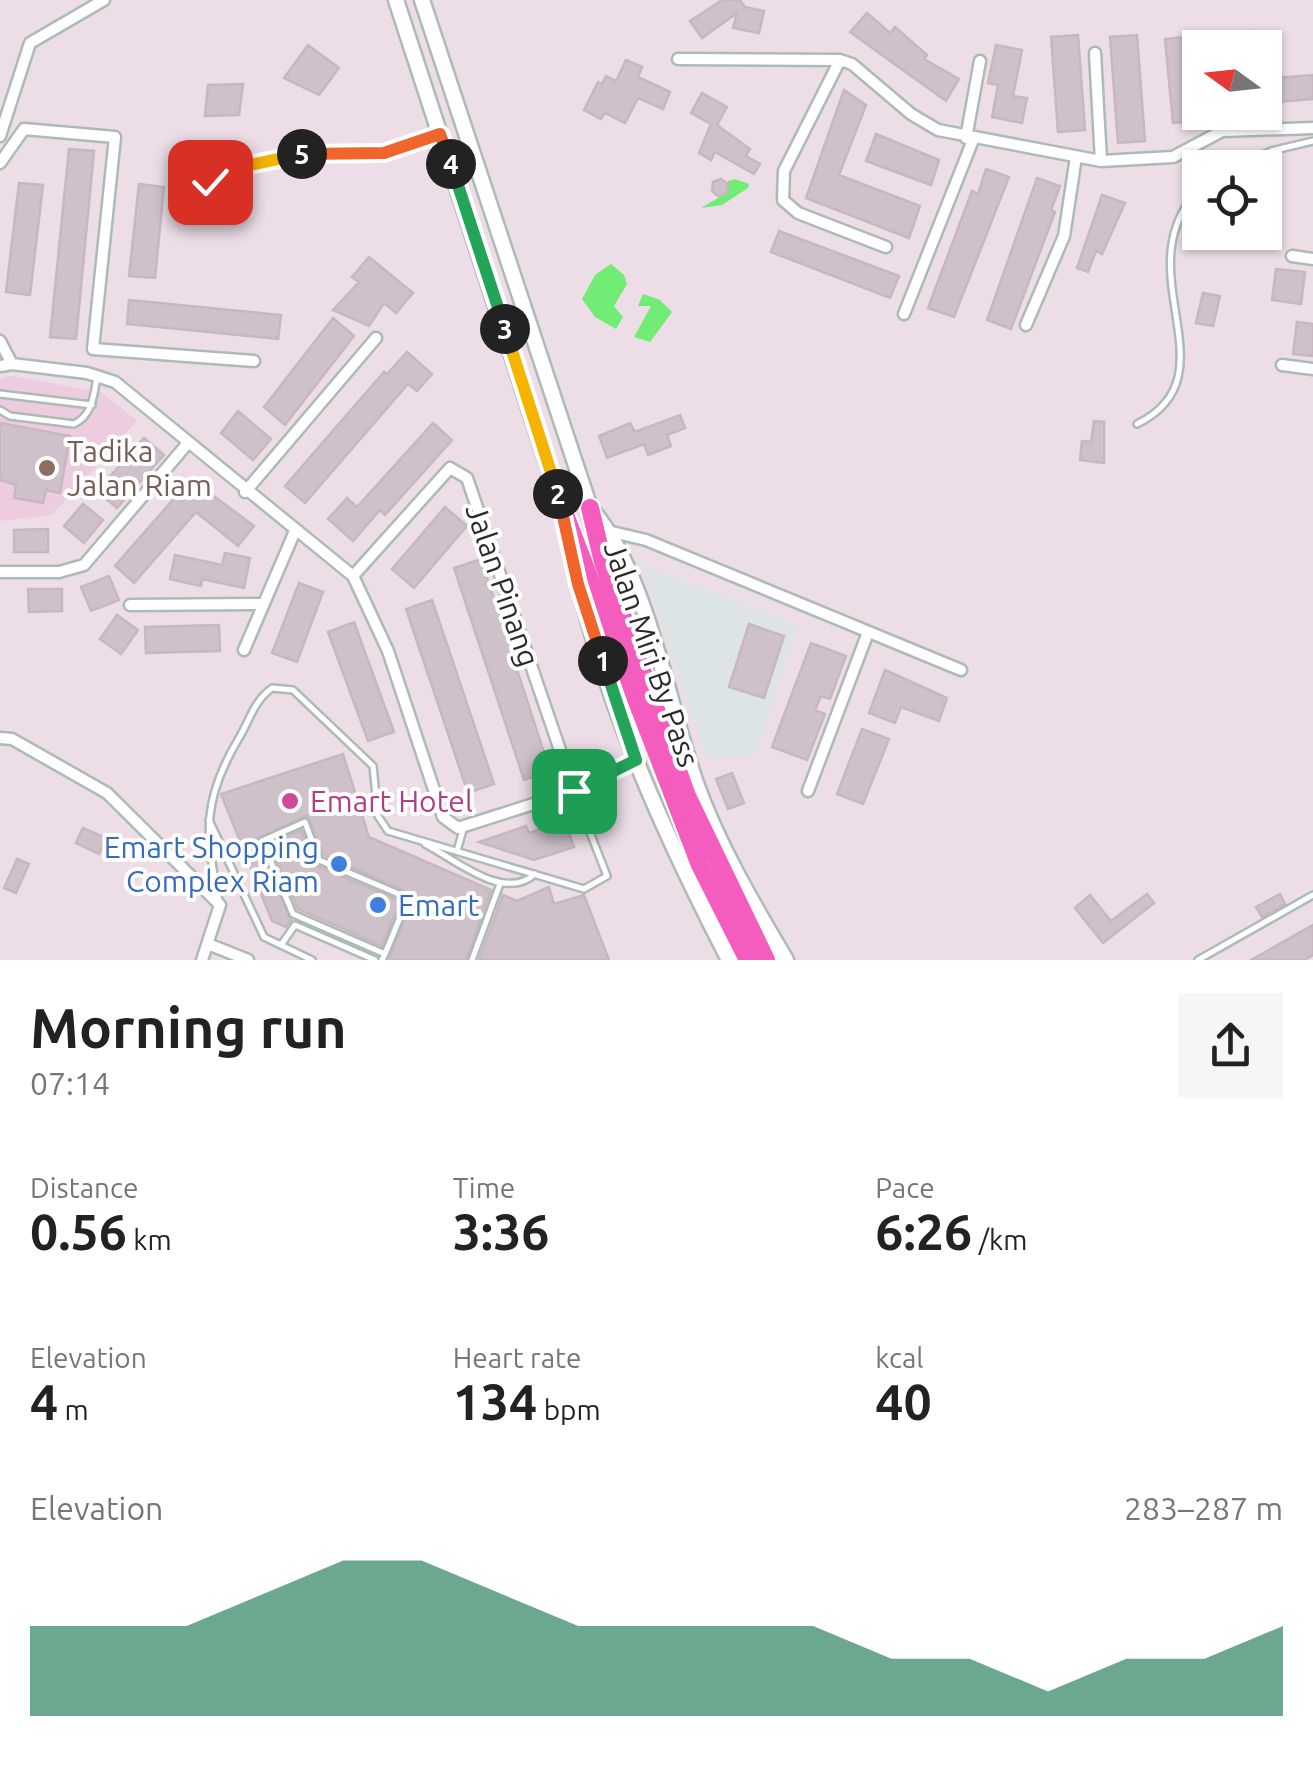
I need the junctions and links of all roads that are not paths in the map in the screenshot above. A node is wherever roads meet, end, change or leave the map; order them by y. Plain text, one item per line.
1 (104, 0) edge
2 (396, 0) edge
3 (422, 0) edge
4 (1095, 53) dead end
5 (678, 59) dead end
6 (840, 60) junction
7 (980, 61) dead end
8 (1313, 128) edge
9 (1222, 131) joint
10 (440, 134) junction
11 (0, 136) edge
12 (970, 139) junction
13 (1313, 141) edge
14 (1274, 150) edge
15 (1076, 157) junction
16 (1101, 161) junction
17 (0, 163) edge
18 (210, 182) dead end
19 (1182, 223) edge
20 (886, 247) dead end
21 (1292, 256) dead end
22 (1313, 258) edge
23 (904, 314) dead end
24 (1026, 325) dead end
25 (376, 338) dead end
26 (0, 341) edge
27 (93, 349) junction
28 (254, 361) dead end
29 (6, 365) edge
30 (1282, 365) dead end
31 (1313, 369) edge
32 (92, 374) junction
33 (0, 394) edge
34 (92, 405) junction
35 (0, 410) edge
36 (1138, 424) dead end
37 (188, 443) junction
38 (245, 492) junction
39 (590, 508) junction
40 (564, 512) junction
41 (295, 531) junction
42 (612, 532) junction
43 (0, 572) edge
44 (353, 576) junction
45 (130, 604) dead end
46 (263, 604) junction
47 (867, 635) junction
48 (244, 650) dead end
49 (961, 670) dead end
50 (0, 738) edge
51 (636, 760) junction
52 (574, 791) junction
53 (808, 791) dead end
54 (207, 818) junction
55 (463, 830) junction
56 (414, 838) junction
57 (457, 851) junction
58 (537, 873) junction
59 (500, 884) junction
60 (1313, 895) edge
61 (220, 905) junction
62 (208, 944) junction
63 (281, 945) junction
64 (381, 958) edge
65 (202, 960) edge
66 (248, 960) edge
67 (312, 960) edge
68 (472, 960) edge
69 (730, 960) edge
70 (748, 960) edge
71 (766, 960) edge
72 (786, 960) edge
73 (1198, 960) edge

1 - 11 street
2 - 10 main road, Jalan Miri By Pass
3 - 39 main road, Jalan Miri By Pass
4 - 16 street
5 - 6 street
6 - 12 street
6 - 20 street
7 - 12 street
8 - 9 street
9 - 16 street
10 - 18 lane
10 - 40 main road, Jalan Miri By Pass
12 - 15 street
12 - 23 street
13 - 14 lane
15 - 16 street
15 - 24 street
17 - 27 street
19 - 36 lane
21 - 22 street
25 - 38 street
26 - 29 street
27 - 28 street
27 - 32 street
29 - 32 street
30 - 31 street
32 - 34 lane
32 - 37 street
33 - 34 lane
34 - 35 lane
37 - 38 street
37 - 43 street
38 - 41 street
39 - 42 main road, Jalan Miri By Pass
39 - 71 highway
40 - 51 main road, Jalan Miri By Pass
40 - 70 highway
41 - 44 street
41 - 46 street
42 - 47 street
42 - 72 main road, Jalan Miri By Pass
44 - 52 street, Jalan Pinang
44 - 55 street
45 - 46 street
46 - 48 street
47 - 49 street
47 - 53 street
50 - 61 street
51 - 52 street
51 - 69 main road, Jalan Miri By Pass
52 - 55 street
52 - 58 lane
54 - 56 lane
54 - 61 lane
54 - 63 lane
55 - 57 lane
56 - 57 lane
56 - 59 lane
57 - 58 lane
58 - 59 lane
59 - 68 lane
60 - 73 lane
61 - 62 street
62 - 65 street
62 - 66 street
63 - 64 lane
63 - 67 lane
64 - 64 lane

